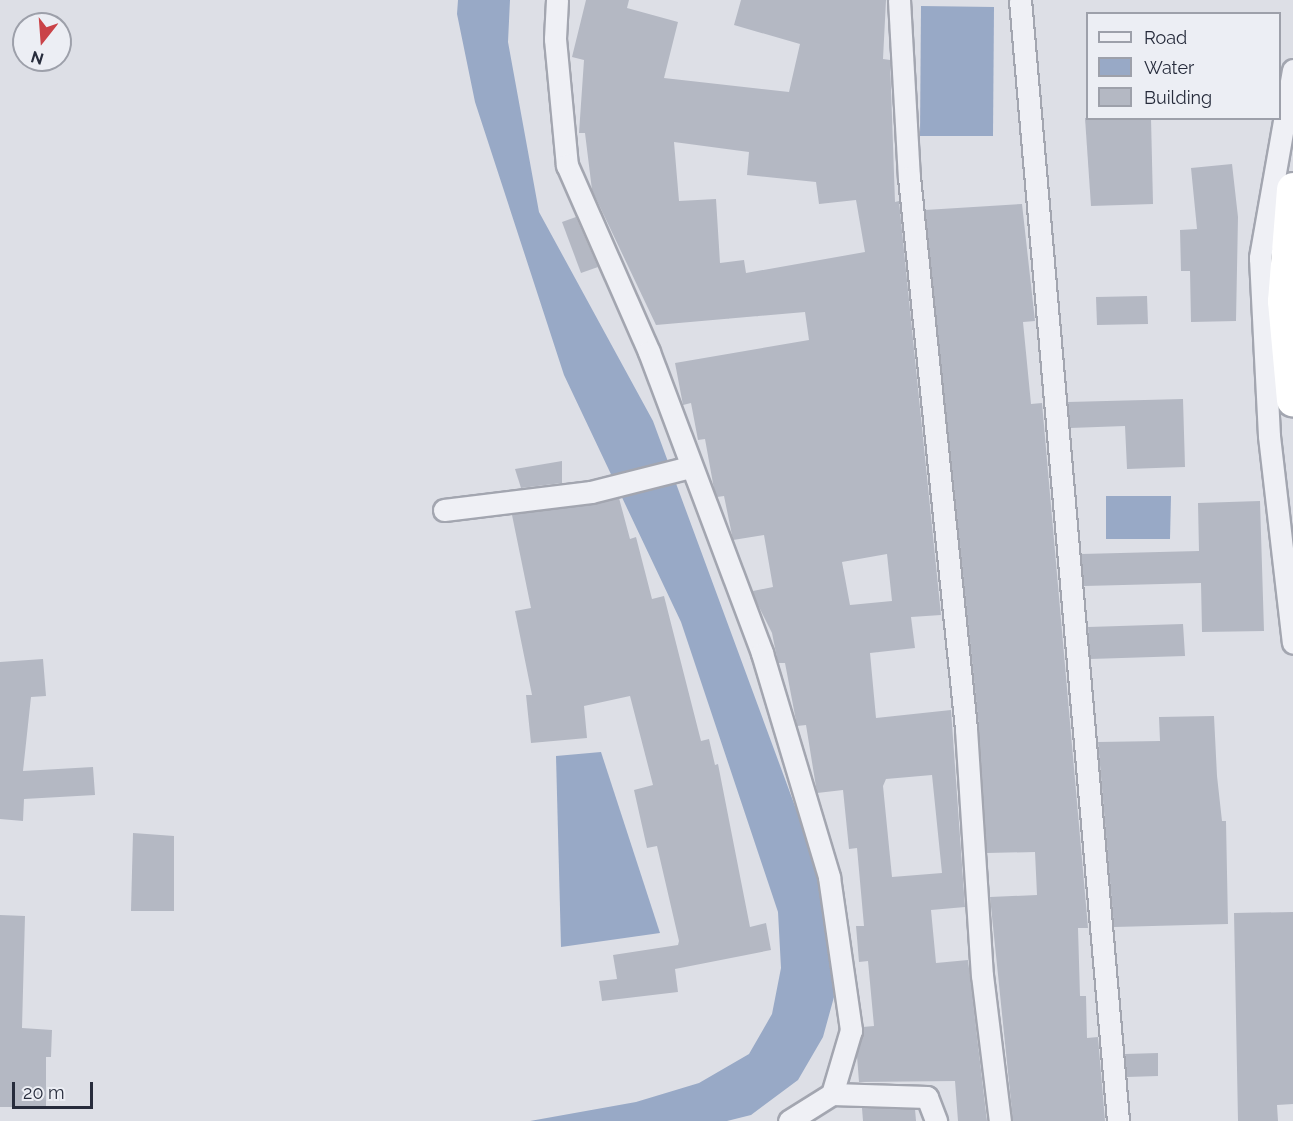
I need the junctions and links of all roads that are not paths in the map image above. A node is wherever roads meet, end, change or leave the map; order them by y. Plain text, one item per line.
1 (557, 0) edge
2 (899, 0) edge
3 (1020, 0) edge
4 (1293, 70) edge
5 (1293, 189) edge
6 (1293, 400) edge
7 (684, 469) junction
8 (444, 510) dead end
9 (1293, 643) edge
10 (832, 1094) junction
11 (789, 1121) edge
12 (936, 1121) edge
13 (1000, 1121) edge
14 (1118, 1121) edge

1 - 7 street
2 - 13 street
3 - 14 street
4 - 9 street
5 - 6 highway
7 - 8 street
7 - 10 street
10 - 11 street
10 - 12 street

